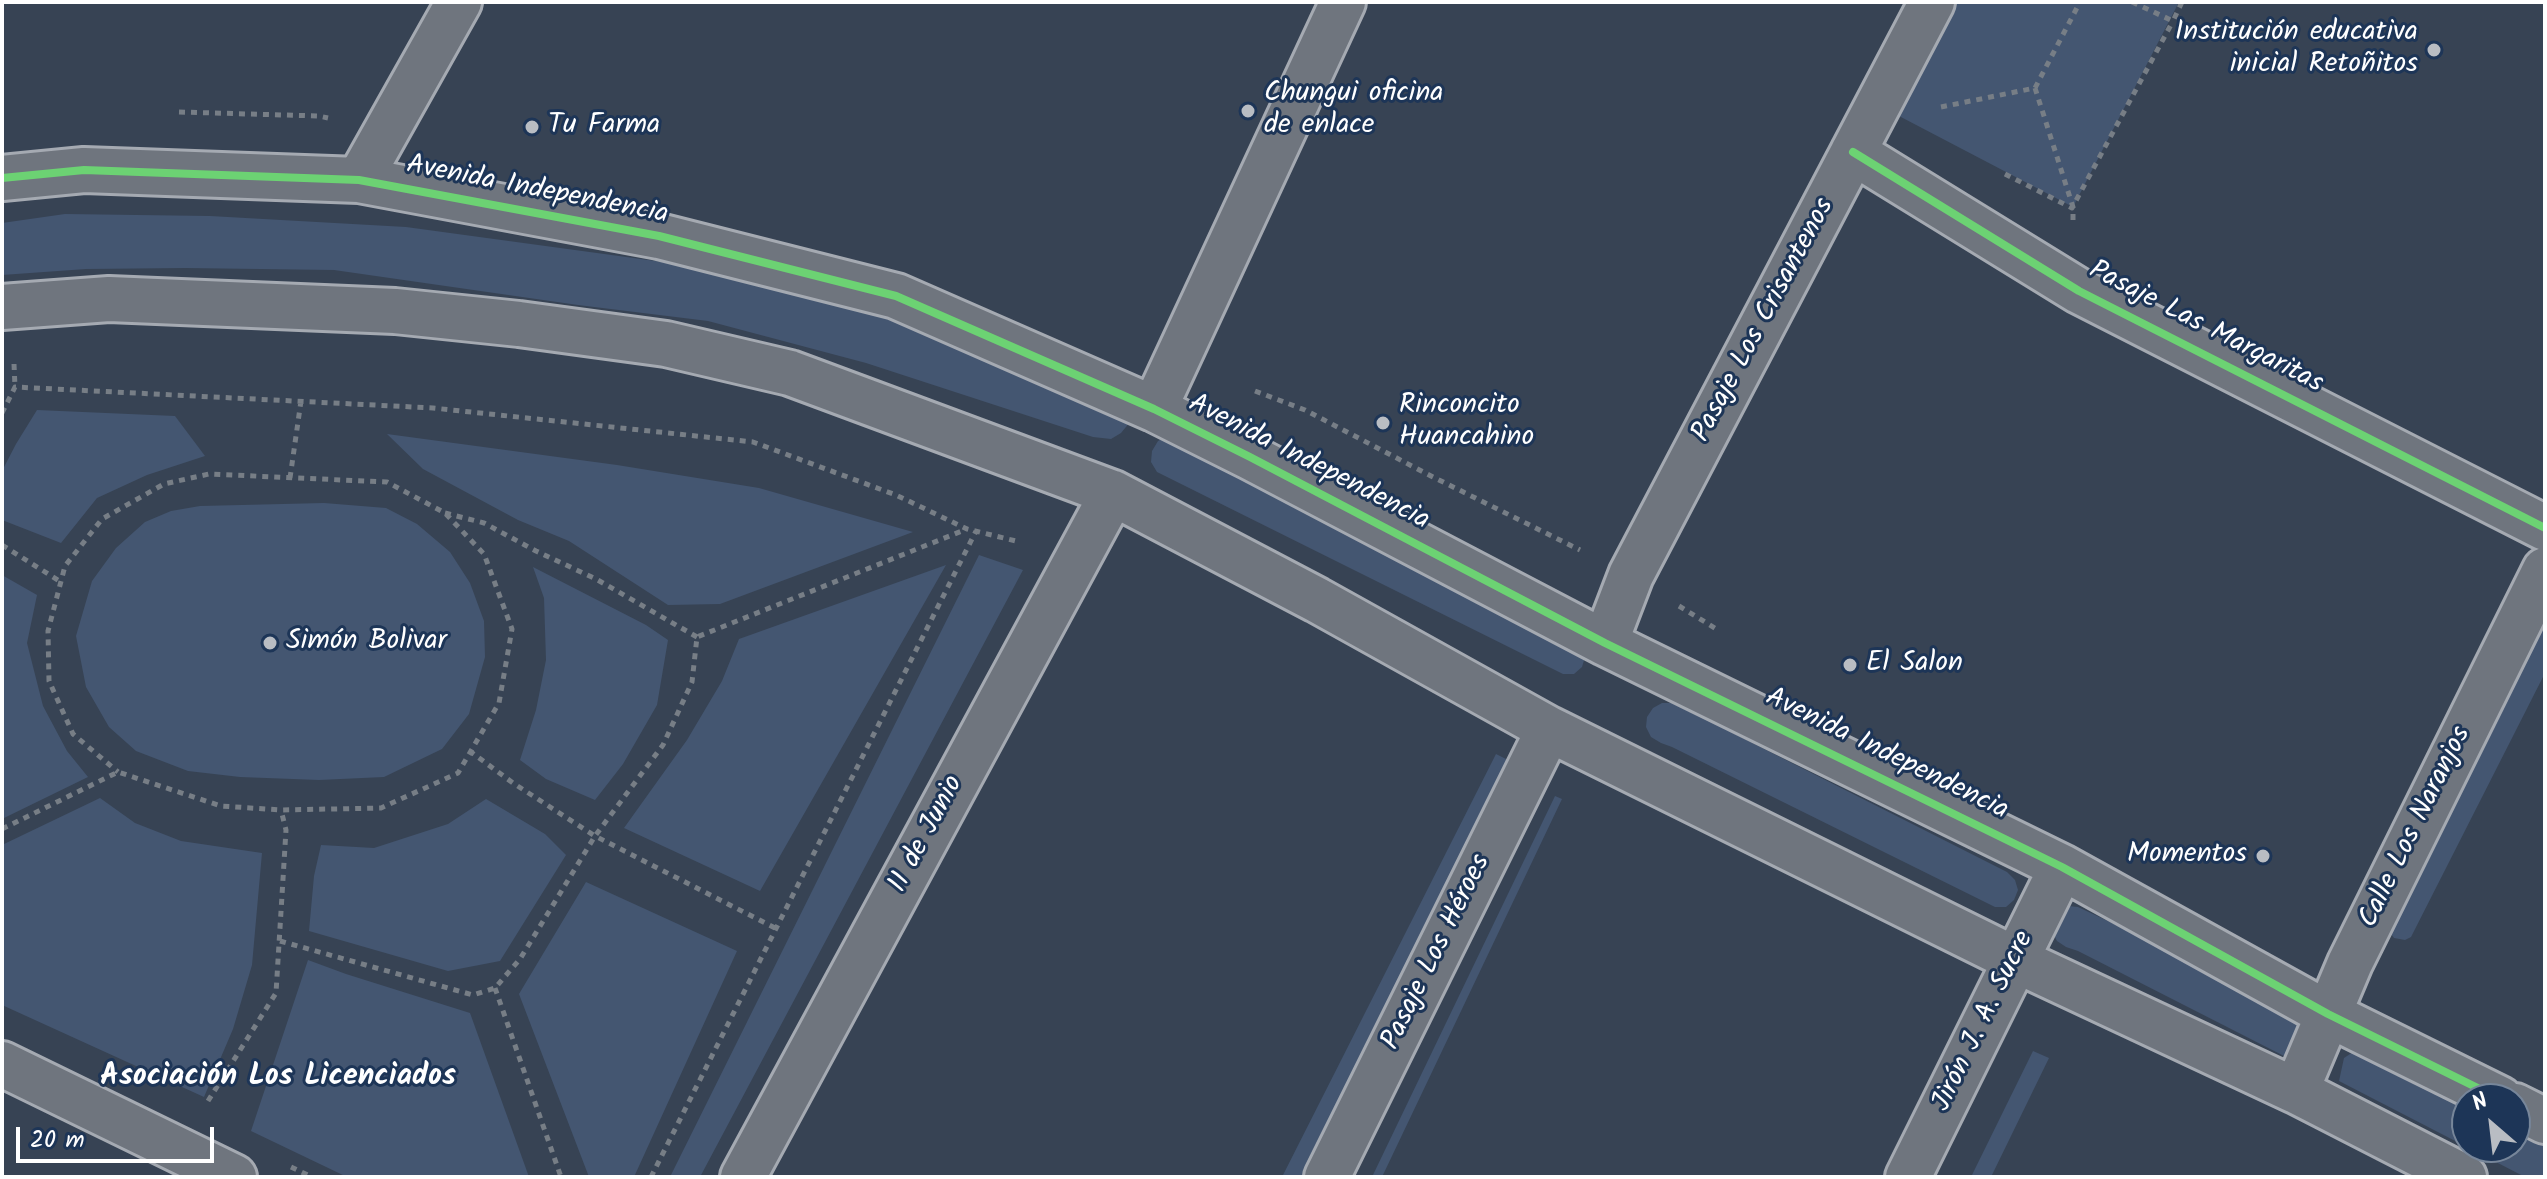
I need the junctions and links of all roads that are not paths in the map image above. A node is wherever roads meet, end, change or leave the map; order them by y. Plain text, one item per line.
1 (459, 2) edge
2 (1343, 2) edge
3 (1932, 2) edge
4 (1853, 152) junction
5 (2, 178) edge
6 (359, 180) junction
7 (6, 314) edge
8 (1154, 409) junction
9 (1113, 493) junction
10 (2545, 528) edge
11 (2545, 570) edge
12 (1605, 643) junction
13 (1549, 729) junction
14 (2062, 867) junction
15 (2016, 960) junction
16 (2328, 1014) junction
17 (2, 1064) edge
18 (2468, 1083) edge
19 (2296, 1091) junction
20 (158, 1161) edge
21 (234, 1177) edge
22 (743, 1177) edge
23 (1327, 1177) edge
24 (1908, 1177) edge
25 (2464, 1177) edge

1 - 6 street
2 - 8 street
3 - 4 street, Pasaje Los Crisantenos
4 - 10 street, Pasaje Las Margaritas
4 - 12 street, Pasaje Los Crisantenos
5 - 6 street, Avenida Independencia
6 - 8 street, Avenida Independencia
7 - 9 street
8 - 12 street, Avenida Independencia
9 - 13 street
9 - 22 street, 11 de Junio
11 - 16 street, Calle Los Naranjos
12 - 14 street, Avenida Independencia
13 - 15 street
13 - 23 street, Pasaje Los Héroes
14 - 15 street, Jirón J. A. Sucre
14 - 16 street, Avenida Independencia
15 - 19 street
15 - 24 street, Jirón J. A. Sucre
16 - 18 street, Avenida Independencia
16 - 19 street, Calle Los Naranjos
17 - 20 street
19 - 25 street
20 - 21 street

